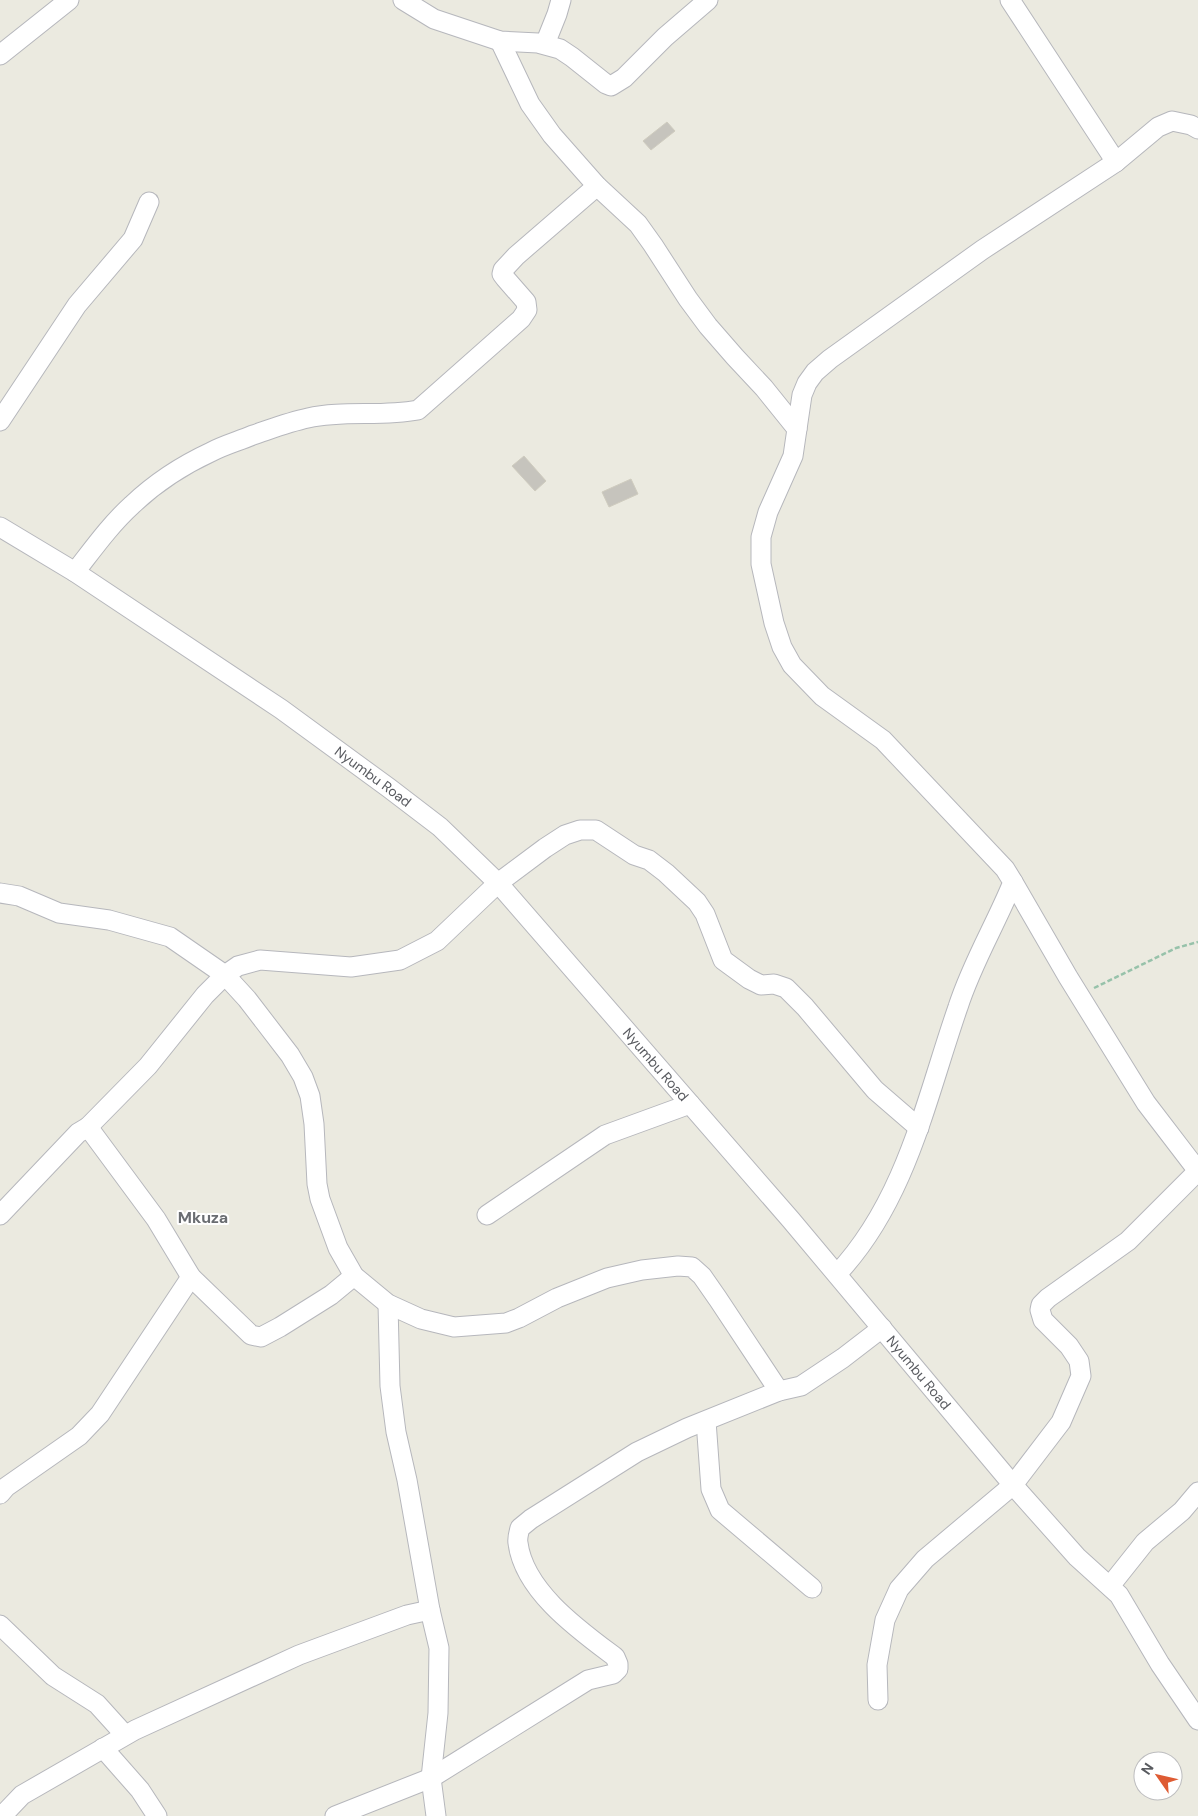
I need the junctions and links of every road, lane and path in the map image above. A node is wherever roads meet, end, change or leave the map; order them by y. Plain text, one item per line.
1 (69, 0) edge
2 (403, 0) edge
3 (561, 0) edge
4 (708, 0) edge
5 (1010, 0) edge
6 (500, 41) junction
7 (545, 44) junction
8 (0, 55) edge
9 (1198, 129) edge
10 (1116, 162) junction
11 (596, 186) junction
12 (149, 202) dead end
13 (0, 421) edge
14 (797, 430) junction
15 (0, 527) edge
16 (75, 572) junction
17 (1013, 882) junction
18 (498, 883) junction
19 (0, 893) edge
20 (1198, 942) edge
21 (225, 975) junction
22 (1080, 995) junction
23 (690, 1104) junction
24 (88, 1127) junction
25 (919, 1128) junction
26 (1198, 1171) edge
27 (0, 1215) edge
28 (487, 1215) dead end
29 (837, 1274) junction
30 (354, 1276) junction
31 (191, 1277) junction
32 (388, 1304) junction
33 (882, 1328) junction
34 (779, 1392) junction
35 (706, 1421) junction
36 (1013, 1485) junction
37 (1198, 1492) edge
38 (0, 1494) edge
39 (1110, 1586) junction
40 (812, 1588) dead end
41 (430, 1610) junction
42 (0, 1624) edge
43 (878, 1700) dead end
44 (1198, 1720) edge
45 (125, 1735) junction
46 (103, 1748) junction
47 (430, 1778) junction
48 (2, 1816) edge
49 (157, 1816) edge
50 (335, 1816) edge
51 (436, 1816) edge

1 - 8 street
2 - 6 street
3 - 7 street
4 - 7 street
5 - 10 street
6 - 7 street
6 - 11 street
9 - 10 street
10 - 14 street
11 - 14 street
11 - 16 street
12 - 13 street
14 - 17 street
15 - 16 street, Nyumbu Road
16 - 18 street, Nyumbu Road
17 - 22 street
17 - 25 street
18 - 21 street
18 - 23 street, Nyumbu Road
18 - 25 street
19 - 21 street
20 - 22 path
21 - 24 street
21 - 30 street
22 - 26 street
23 - 28 street
23 - 29 street, Nyumbu Road
24 - 27 street
24 - 31 street
25 - 29 street
26 - 36 street
29 - 33 street, Nyumbu Road
30 - 31 street
30 - 32 street
31 - 38 street
32 - 34 street
32 - 41 street
33 - 34 street
33 - 36 street, Nyumbu Road
34 - 35 street
35 - 40 street
35 - 47 street
36 - 39 street, Nyumbu Road
36 - 43 street
37 - 39 street
39 - 44 street, Nyumbu Road
41 - 45 street
41 - 47 street
42 - 45 street
45 - 46 street
46 - 48 street
46 - 49 street
47 - 50 street
47 - 51 street

